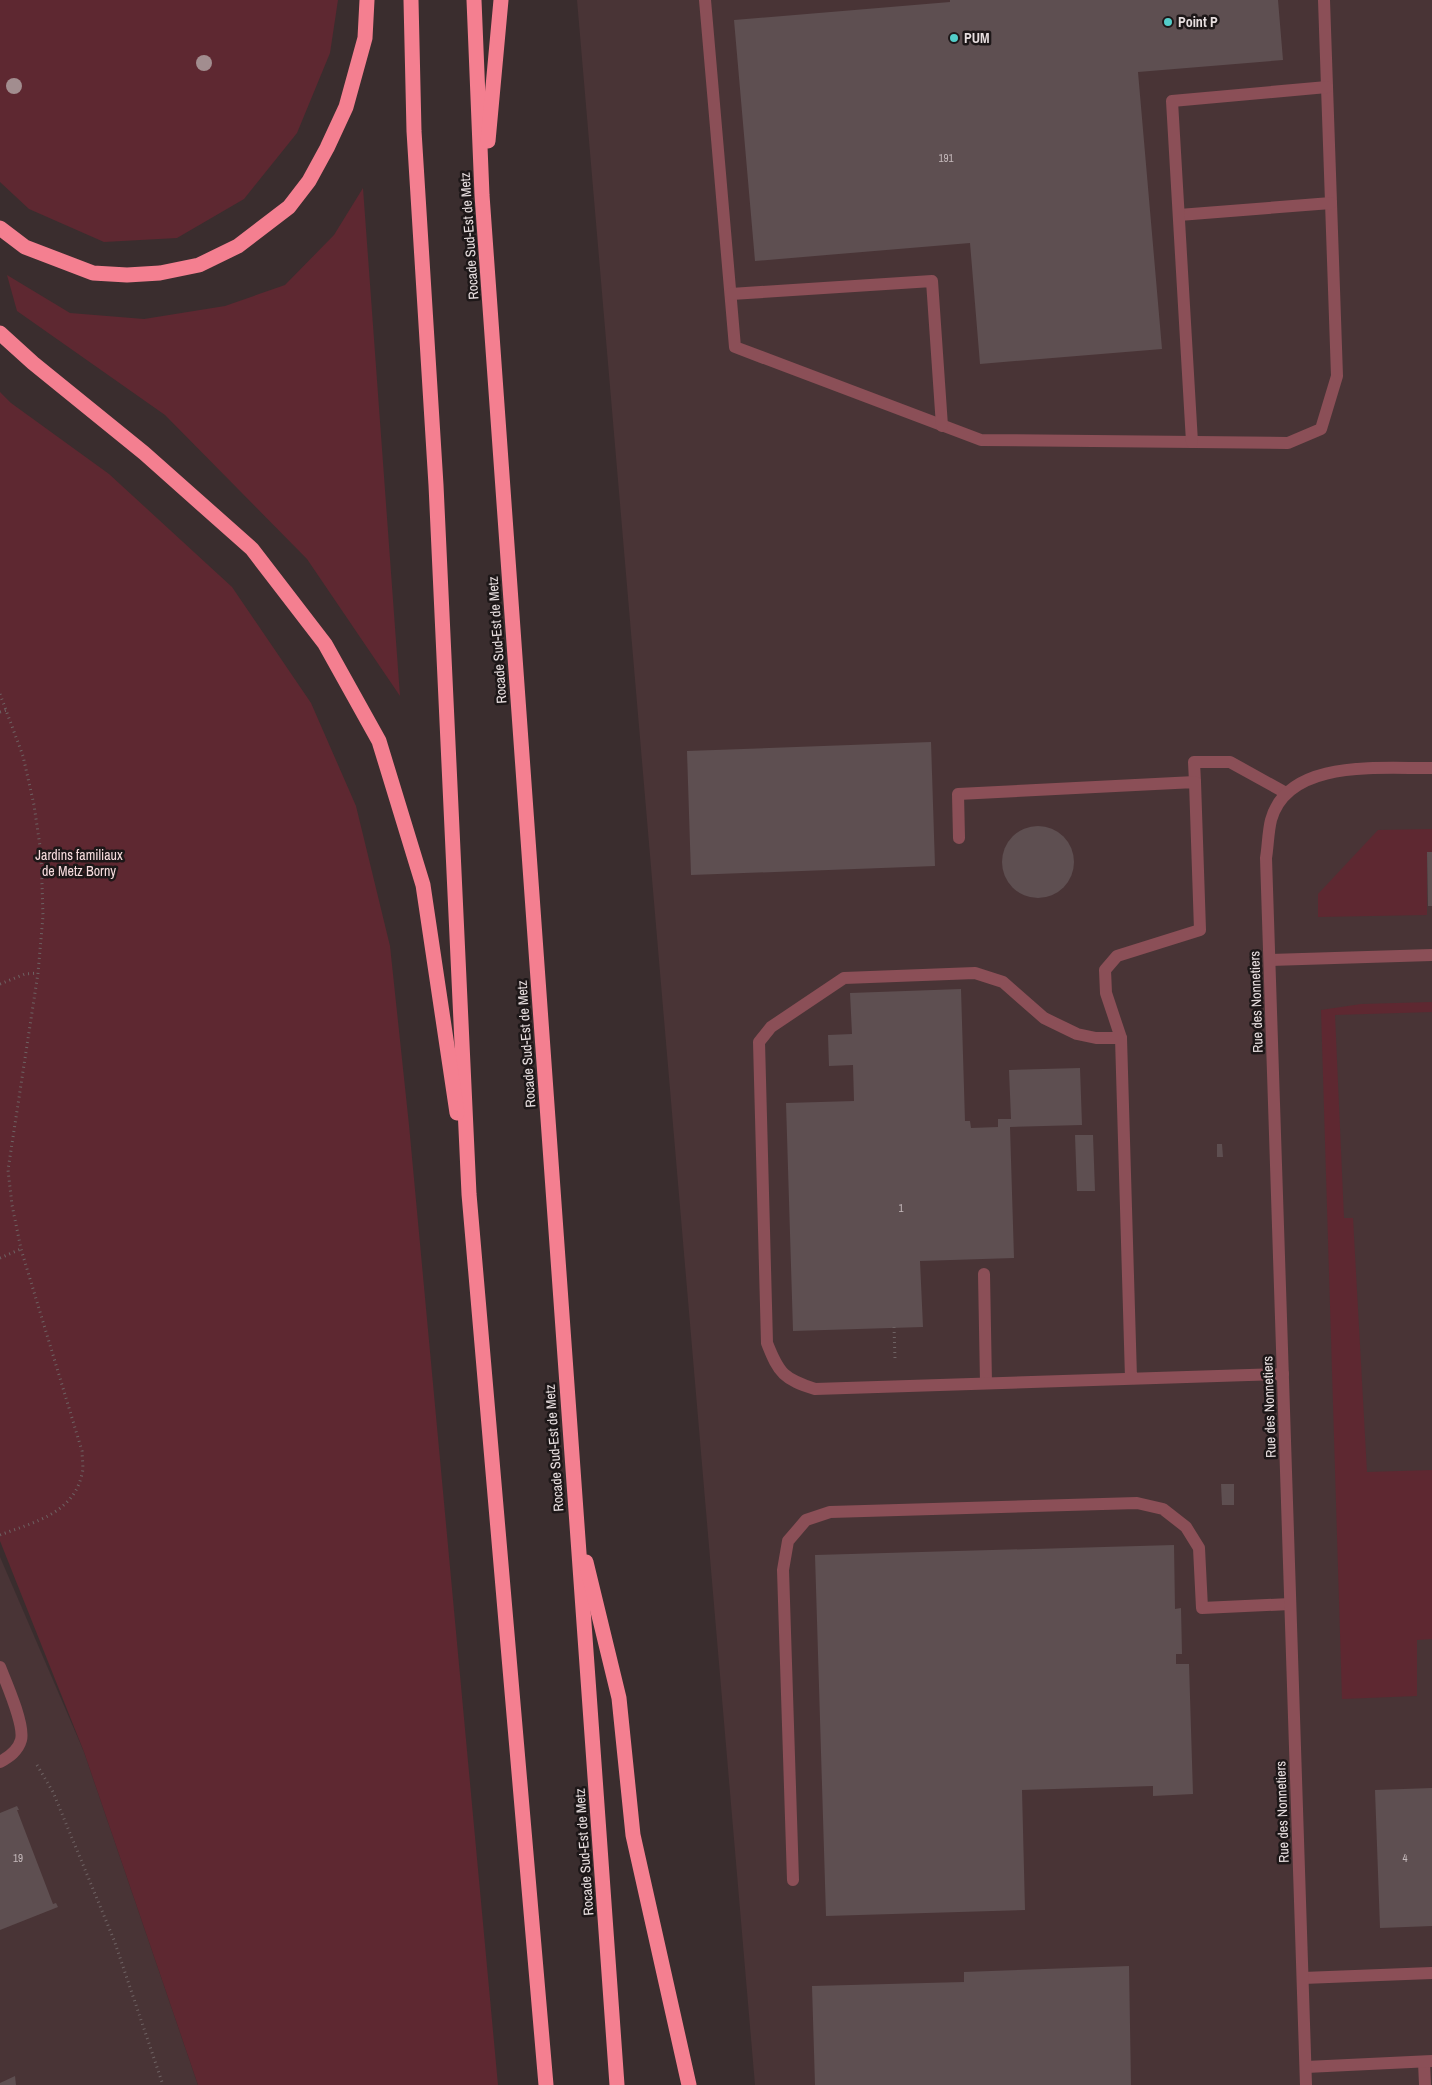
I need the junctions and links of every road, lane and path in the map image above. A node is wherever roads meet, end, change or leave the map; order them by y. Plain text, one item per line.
1 (367, 0) edge
2 (411, 0) edge
3 (474, 0) edge
4 (501, 0) edge
5 (705, 0) edge
6 (1324, 0) edge
7 (1327, 87) junction
8 (482, 195) junction
9 (1331, 203) junction
10 (1179, 215) junction
11 (0, 228) edge
12 (731, 294) junction
13 (0, 333) edge
14 (942, 426) junction
15 (1192, 442) junction
16 (0, 694) edge
17 (7, 710) junction
18 (0, 712) edge
19 (1432, 768) edge
20 (1195, 782) junction
21 (1286, 793) junction
22 (959, 838) dead end
23 (1432, 955) edge
24 (1270, 960) junction
25 (38, 973) junction
26 (0, 984) edge
27 (1121, 1038) junction
28 (469, 1194) junction
29 (21, 1249) junction
30 (0, 1258) edge
31 (984, 1274) dead end
32 (1283, 1374) junction
33 (1132, 1378) junction
34 (986, 1383) junction
35 (575, 1519) junction
36 (0, 1535) edge
37 (1290, 1604) junction
38 (0, 1668) edge
39 (21, 1739) junction
40 (0, 1762) edge
41 (792, 1880) dead end
42 (1432, 1973) edge
43 (1303, 1978) junction
44 (1428, 2062) edge
45 (1306, 2067) junction
46 (163, 2085) edge
47 (546, 2085) edge
48 (617, 2085) edge
49 (689, 2085) edge
50 (1306, 2085) edge
51 (1425, 2085) edge

1 - 11 highway
2 - 28 highway
3 - 8 highway, Rocade Sud-Est de Metz
4 - 8 highway
5 - 12 street
6 - 7 street
7 - 9 street
7 - 10 street
8 - 35 highway, Rocade Sud-Est de Metz
9 - 10 street
9 - 15 street
10 - 15 street
12 - 14 street
12 - 14 street
13 - 28 highway
14 - 15 street
16 - 17 path
17 - 18 path
17 - 25 path
19 - 21 street, Rue des Nonnetiers
20 - 21 street
20 - 22 street
20 - 27 street
21 - 24 street, Rue des Nonnetiers
23 - 24 street
24 - 32 street, Rue des Nonnetiers
25 - 26 path
25 - 29 path
27 - 33 street
27 - 34 street
28 - 47 highway
29 - 30 path
29 - 36 path
31 - 34 street
32 - 33 street
32 - 37 street, Rue des Nonnetiers
33 - 34 street
35 - 48 highway, Rocade Sud-Est de Metz
35 - 49 highway
37 - 41 street
37 - 43 street, Rue des Nonnetiers
38 - 39 street
39 - 40 street
39 - 46 path
42 - 43 street
43 - 45 street, Rue des Nonnetiers
44 - 45 street
44 - 51 street
45 - 50 street, Rue des Nonnetiers

